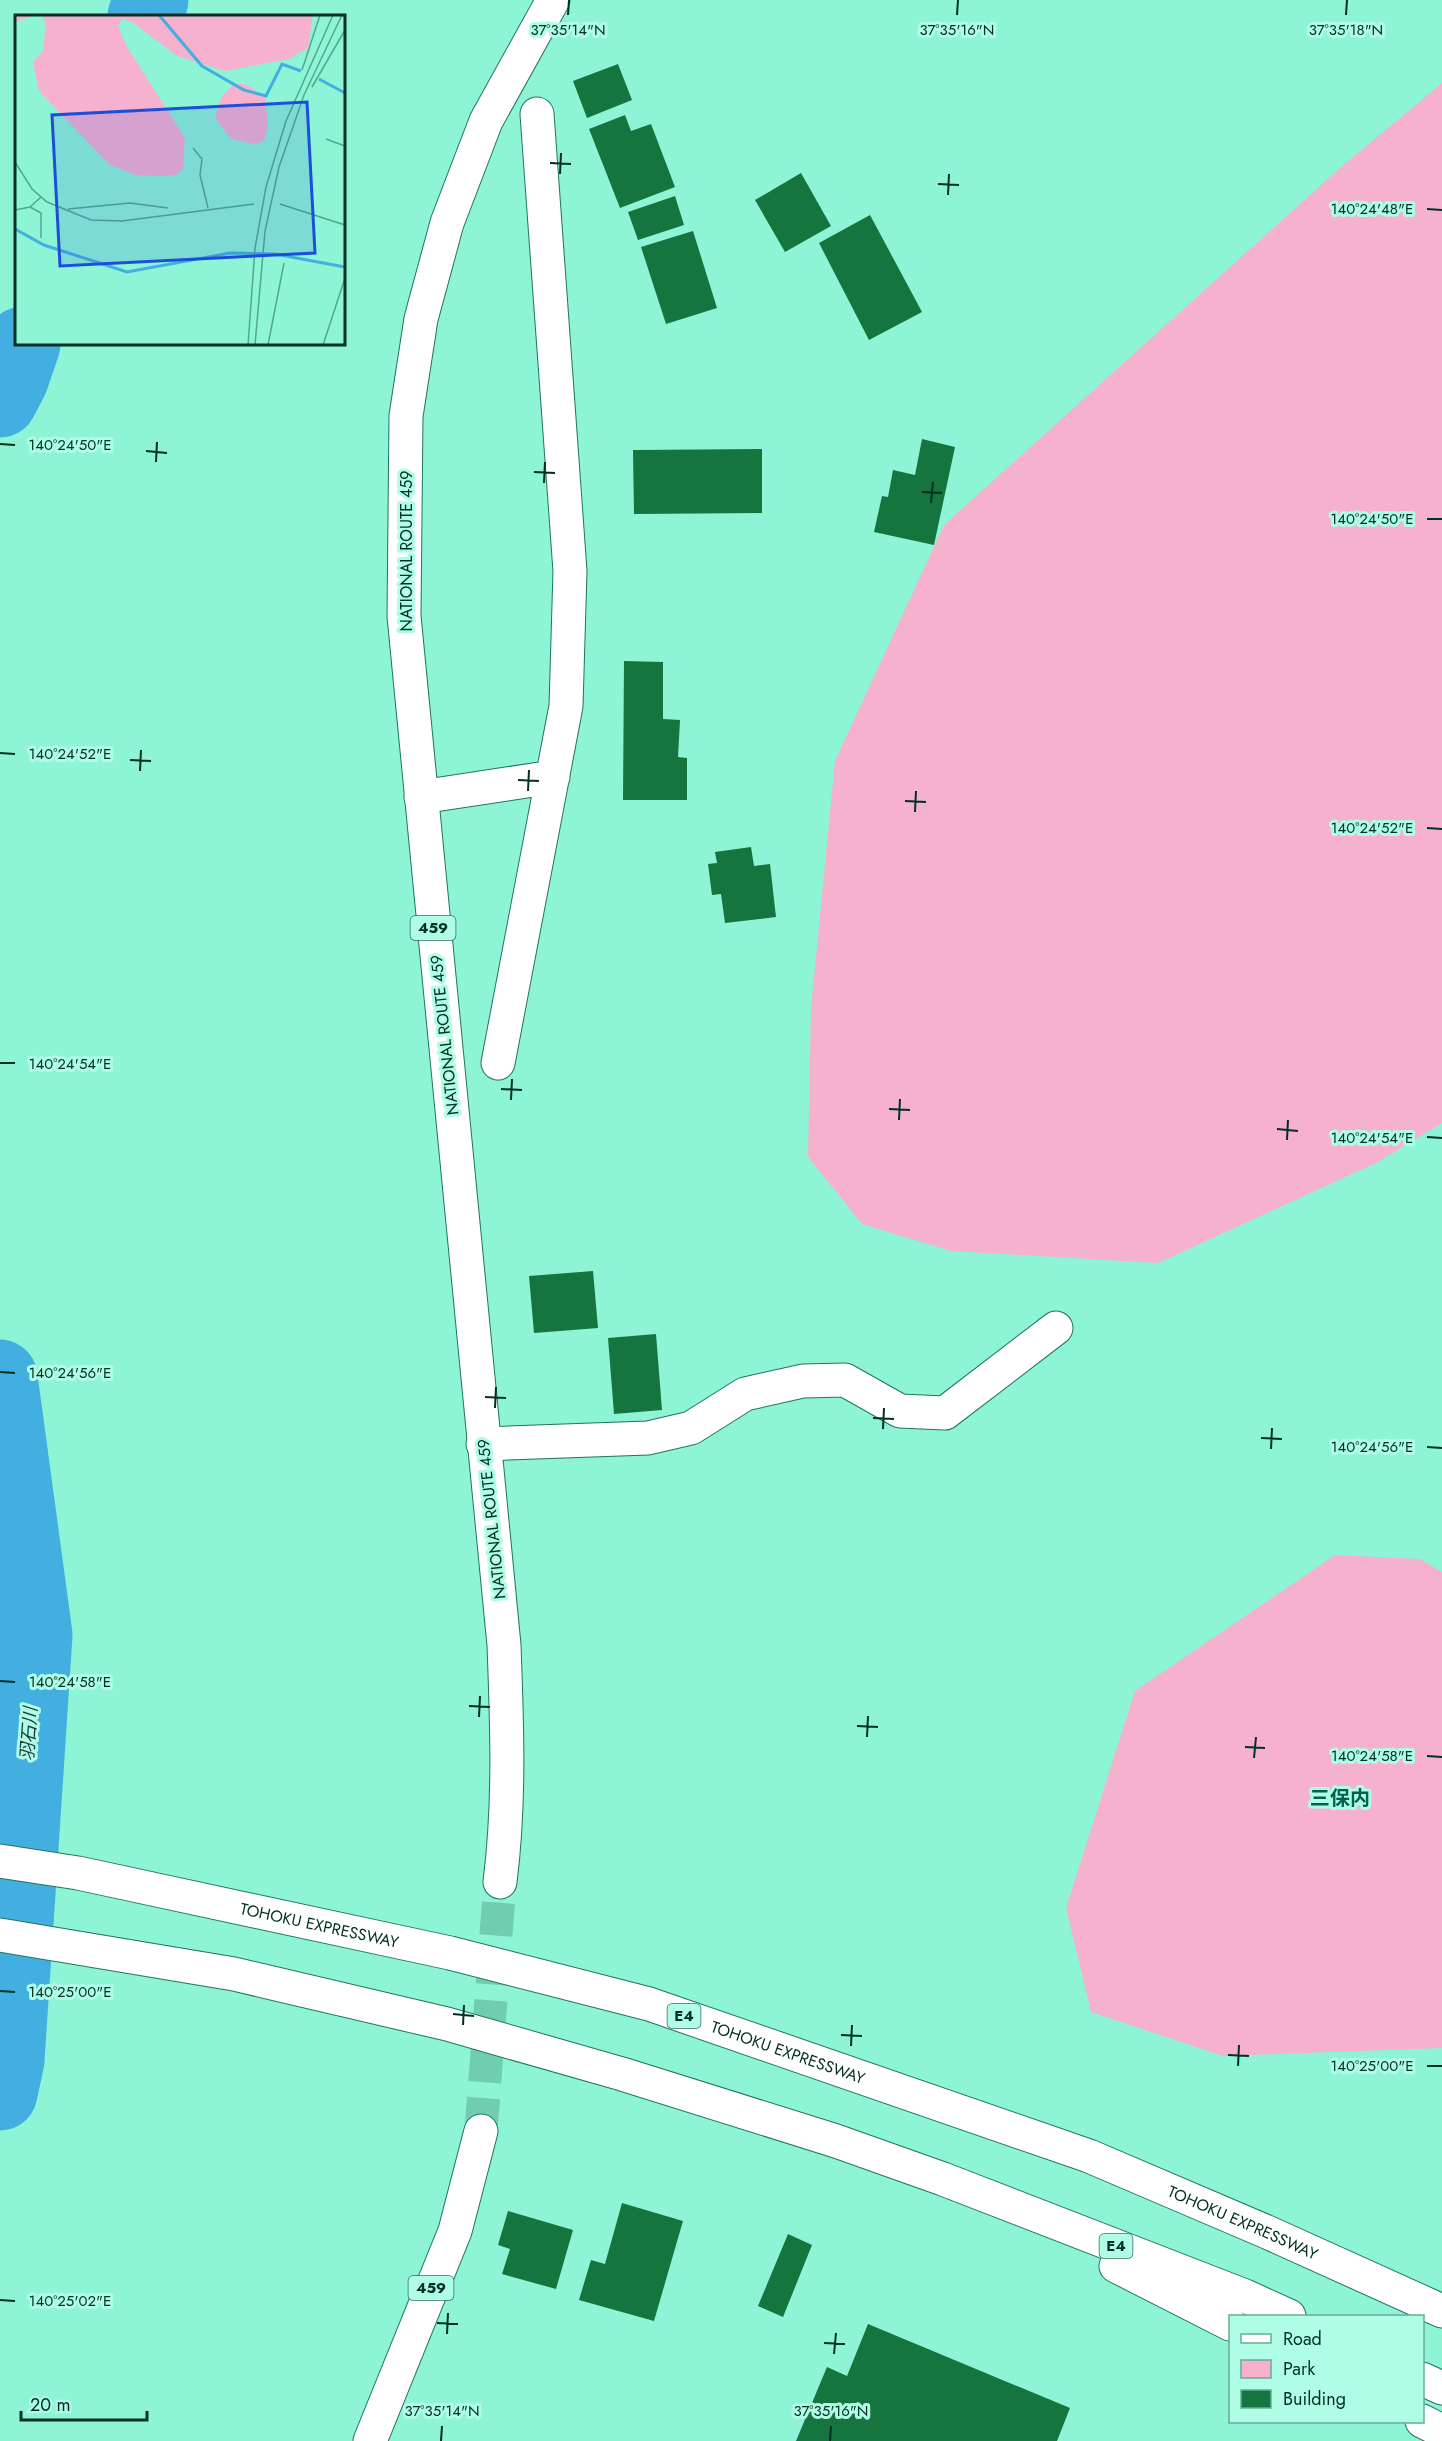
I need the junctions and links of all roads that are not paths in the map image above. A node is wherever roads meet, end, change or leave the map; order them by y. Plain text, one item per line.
1 (553, 0) edge
2 (537, 114) dead end
3 (553, 777) junction
4 (421, 797) junction
5 (498, 1062) dead end
6 (1056, 1328) dead end
7 (483, 1444) junction
8 (0, 1862) edge
9 (500, 1882) tunnel mouth
10 (0, 1935) edge
11 (481, 2131) tunnel mouth
12 (943, 2179) junction
13 (1267, 2232) junction
14 (1442, 2288) edge
15 (1442, 2312) edge
16 (1287, 2315) edge
17 (1229, 2323) edge
18 (1424, 2380) edge
19 (1442, 2388) edge
20 (1424, 2422) edge
21 (1442, 2431) edge
22 (370, 2441) edge

1 - 4 main road, NATIONAL ROUTE 459 / 459
2 - 3 main road
3 - 4 main road
3 - 5 main road
4 - 7 main road, NATIONAL ROUTE 459 / 459
6 - 7 main road
7 - 9 main road, NATIONAL ROUTE 459 / 459
8 - 13 main road, TOHOKU EXPRESSWAY / E4
10 - 12 main road, E4
11 - 22 main road, 459
12 - 16 main road, E4
12 - 17 main road
13 - 14 main road
13 - 15 main road, TOHOKU EXPRESSWAY / E4
18 - 19 main road
20 - 21 main road

